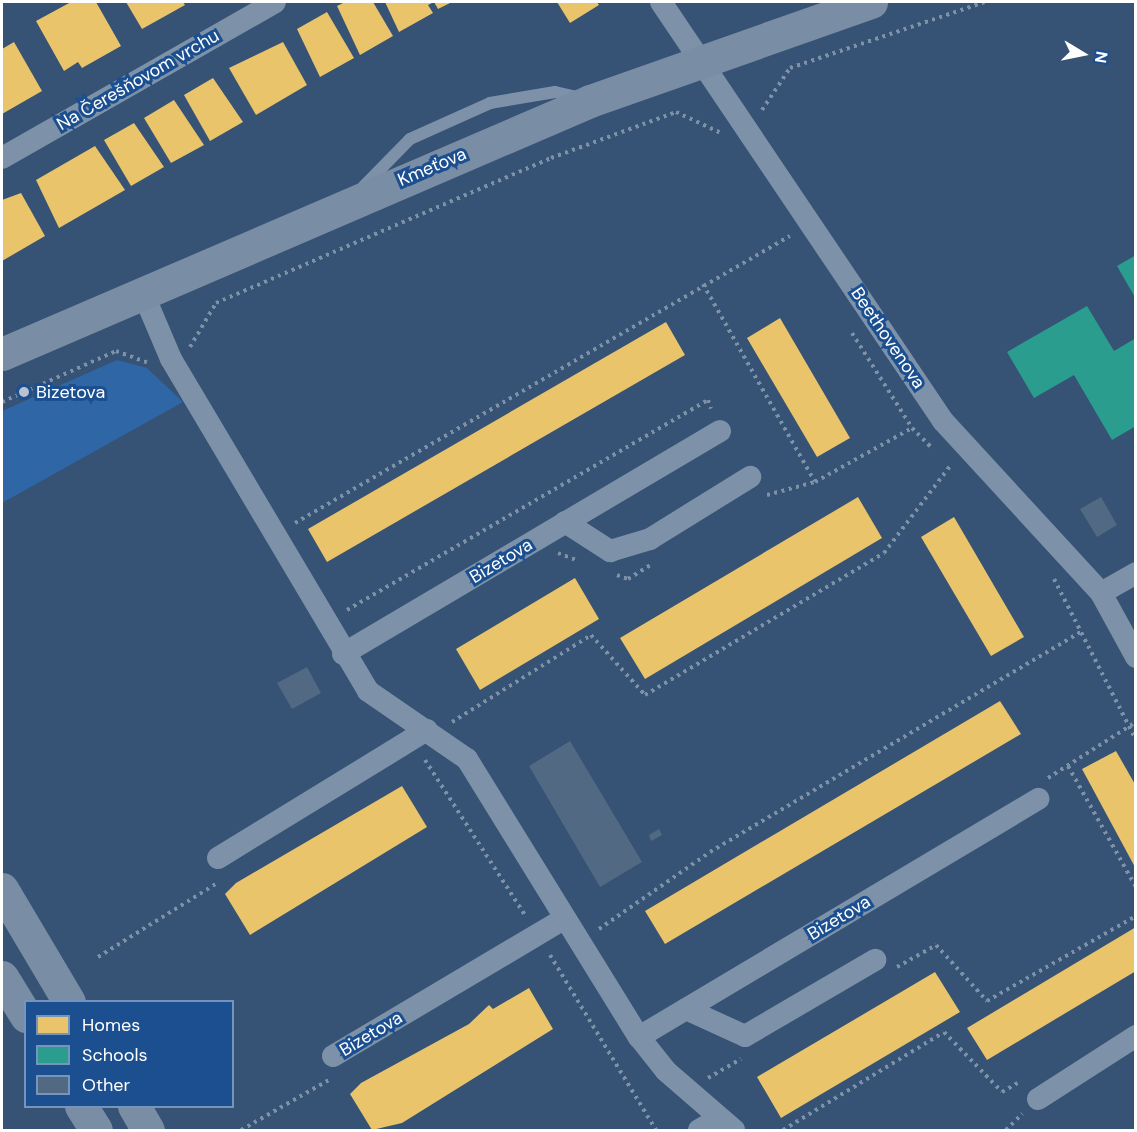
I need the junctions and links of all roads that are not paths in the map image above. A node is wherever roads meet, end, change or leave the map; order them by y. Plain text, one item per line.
1 (275, 2) edge
2 (661, 2) edge
3 (871, 2) edge
4 (703, 60) junction
5 (2, 158) edge
6 (143, 293) junction
7 (2, 354) edge
8 (720, 431) road end
9 (750, 477) dead end
10 (566, 522) junction
11 (1136, 573) edge
12 (1101, 593) junction
13 (343, 654) junction
14 (1136, 657) edge
15 (438, 727) junction
16 (1038, 799) road end
17 (218, 858) dead end
18 (2, 889) edge
19 (564, 919) junction
20 (880, 967) road end
21 (2, 977) edge
22 (68, 1000) edge
23 (686, 1009) junction
24 (24, 1013) edge
25 (1136, 1036) edge
26 (639, 1037) junction
27 (333, 1056) dead end
28 (1038, 1099) dead end
29 (82, 1108) edge
30 (135, 1108) edge
31 (717, 1127) edge
32 (96, 1131) edge
33 (148, 1131) edge

1 - 5 street, Na Čerešňovom vrchu
2 - 4 street
3 - 4 street, Kmeťova
4 - 6 street, Kmeťova
4 - 12 street, Beethovenova
6 - 7 street, Kmeťova
6 - 13 street
8 - 10 street, Bizetova
9 - 10 street
10 - 13 street, Bizetova
11 - 12 street
12 - 14 street, Beethovenova
13 - 15 street
15 - 17 street
15 - 19 street
16 - 23 street, Bizetova
18 - 22 street
19 - 26 street
19 - 27 street, Bizetova
20 - 23 street
21 - 24 street
23 - 26 street, Bizetova
25 - 28 street
26 - 31 street
29 - 32 street
30 - 33 street

